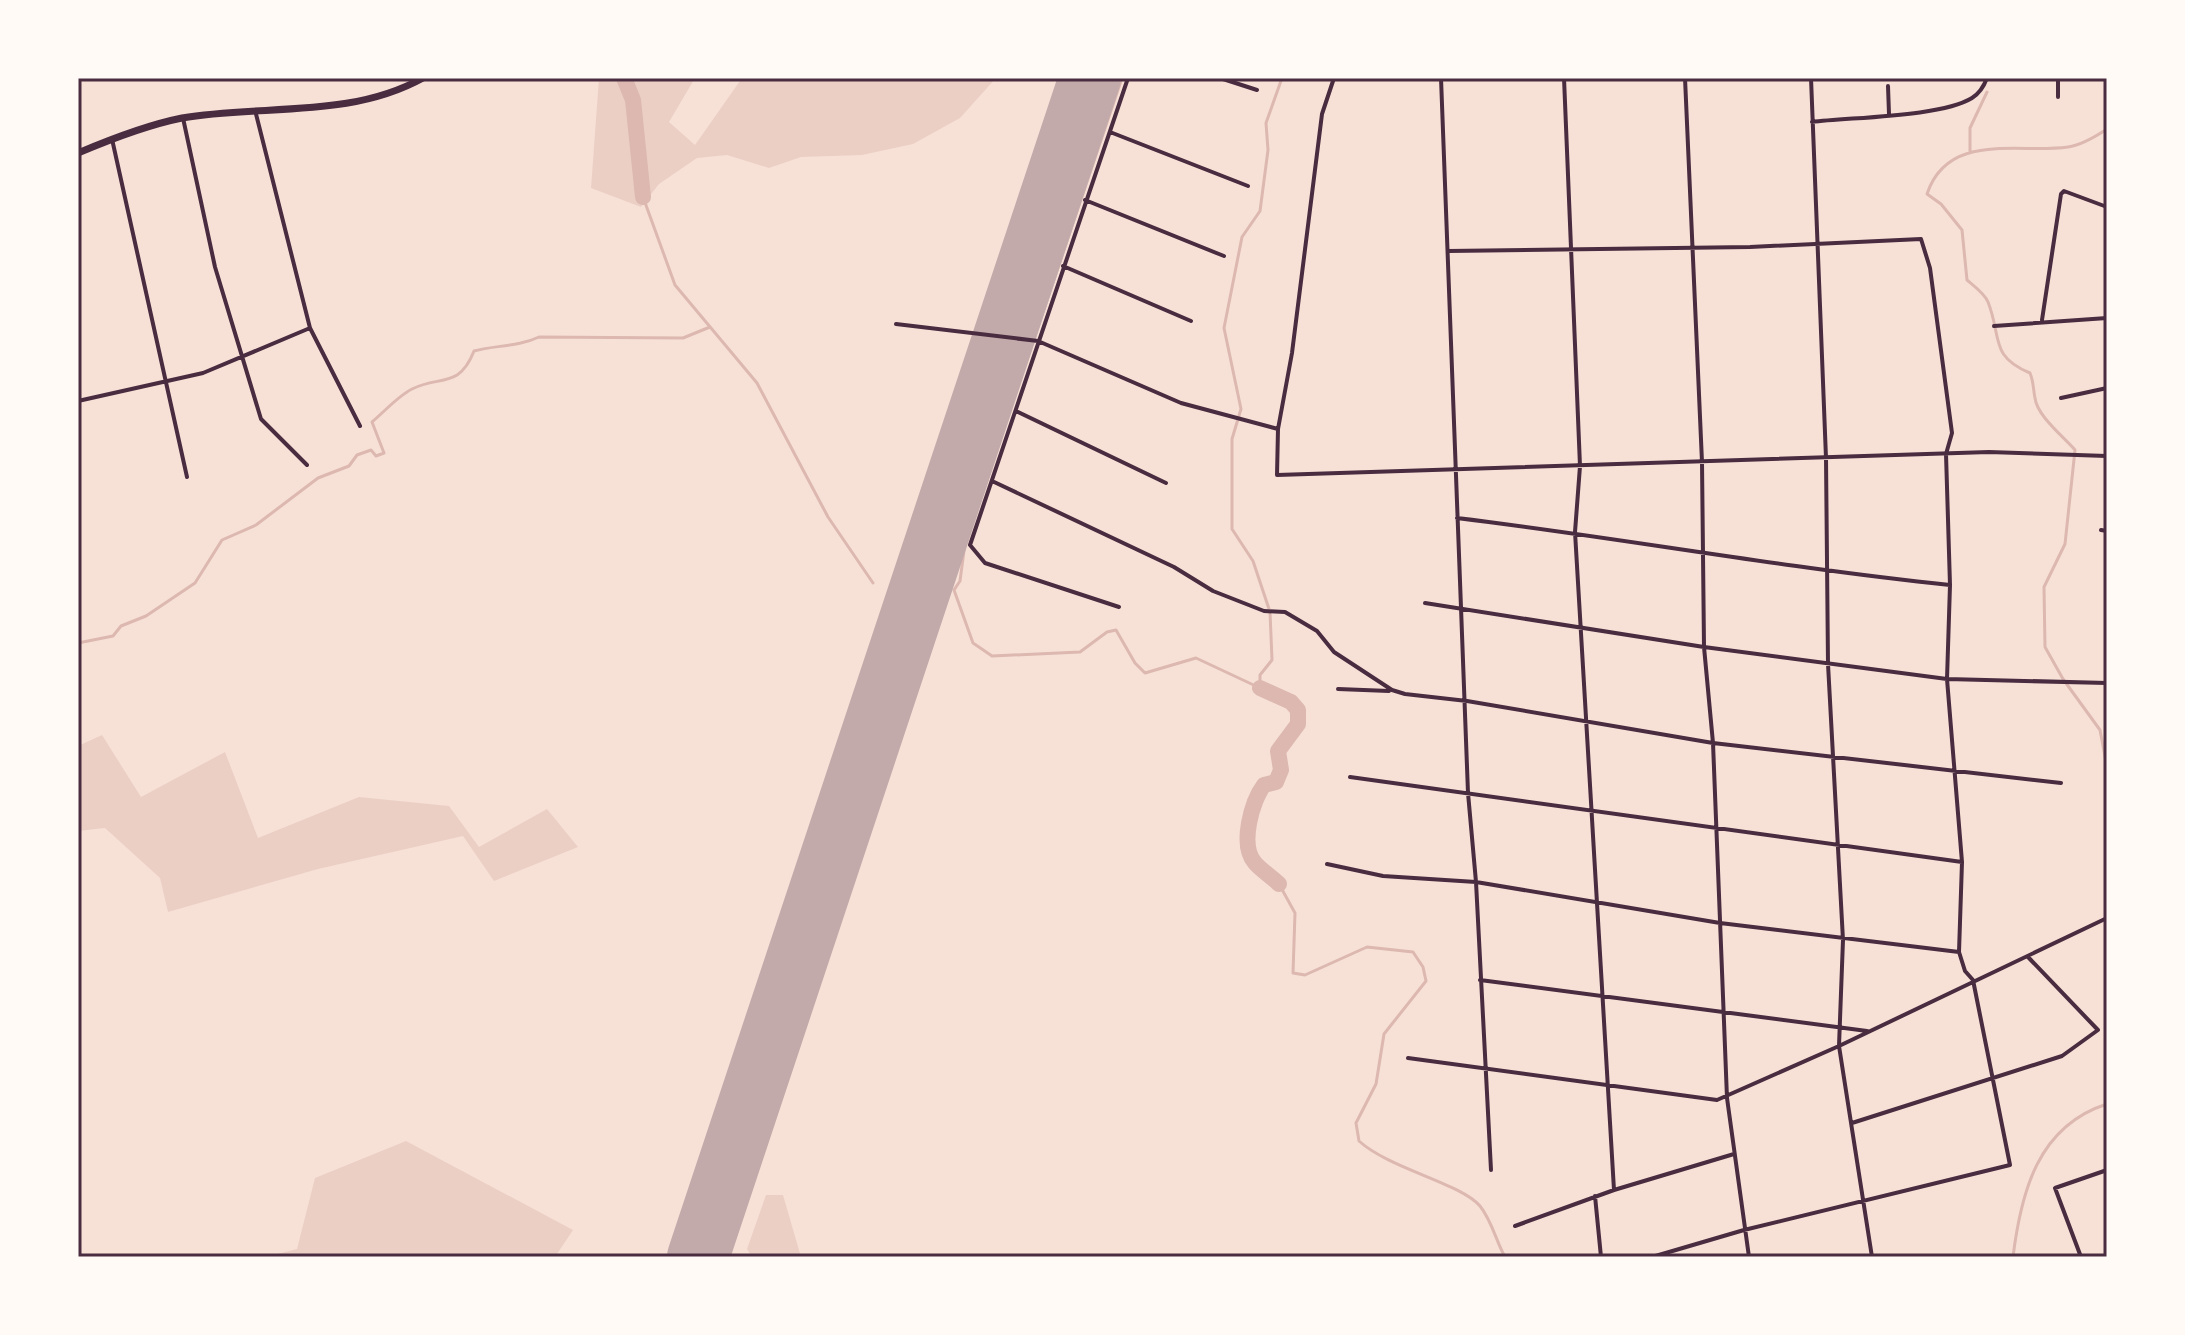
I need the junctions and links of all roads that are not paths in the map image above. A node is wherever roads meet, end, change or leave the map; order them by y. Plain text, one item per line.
1 (423, 78) edge
2 (1128, 78) edge
3 (1220, 78) edge
4 (1334, 78) edge
5 (1441, 78) edge
6 (1564, 78) edge
7 (1685, 78) edge
8 (1811, 78) edge
9 (1987, 78) edge
10 (2058, 78) edge
11 (1888, 86) dead end
12 (1257, 90) dead end
13 (2058, 97) dead end
14 (256, 114) junction
15 (1889, 114) junction
16 (183, 118) junction
17 (1812, 122) junction
18 (1110, 132) junction
19 (112, 139) junction
20 (78, 153) edge
21 (1248, 186) dead end
22 (1085, 200) junction
23 (2107, 207) edge
24 (1819, 244) junction
25 (1573, 248) junction
26 (1691, 248) junction
27 (1448, 251) junction
28 (1224, 256) dead end
29 (1063, 266) junction
30 (2107, 318) edge
31 (2042, 320) junction
32 (1191, 321) dead end
33 (896, 324) dead end
34 (1994, 326) dead end
35 (310, 328) junction
36 (1038, 341) junction
37 (243, 359) junction
38 (165, 381) junction
39 (2107, 388) edge
40 (2061, 398) dead end
41 (78, 401) edge
42 (1016, 411) junction
43 (360, 426) dead end
44 (1278, 429) junction
45 (1946, 454) junction
46 (2107, 456) edge
47 (1826, 458) junction
48 (1702, 462) junction
49 (307, 465) dead end
50 (1580, 466) junction
51 (1455, 471) junction
52 (187, 477) dead end
53 (992, 481) junction
54 (1166, 483) dead end
55 (1456, 518) junction
56 (1575, 532) junction
57 (1702, 554) junction
58 (1826, 572) junction
59 (1950, 585) junction
60 (1425, 603) dead end
61 (1119, 607) dead end
62 (1462, 610) junction
63 (1583, 628) junction
64 (1704, 647) junction
65 (1828, 664) junction
66 (1947, 679) junction
67 (2107, 683) edge
68 (1338, 689) dead end
69 (1392, 690) junction
70 (1467, 701) junction
71 (1589, 721) junction
72 (1713, 743) junction
73 (1834, 755) junction
74 (1955, 769) junction
75 (1350, 777) dead end
76 (2061, 783) dead end
77 (1468, 793) junction
78 (1590, 810) junction
79 (1716, 831) junction
80 (1837, 847) junction
81 (1962, 862) junction
82 (1327, 864) dead end
83 (1476, 882) junction
84 (1597, 903) junction
85 (2107, 918) edge
86 (1720, 923) junction
87 (1843, 940) junction
88 (1959, 952) junction
89 (2027, 956) junction
90 (1480, 980) junction
91 (1973, 980) junction
92 (1605, 996) junction
93 (1724, 1014) junction
94 (1842, 1031) junction
95 (1869, 1031) junction
96 (1839, 1046) junction
97 (1408, 1058) dead end
98 (1486, 1067) junction
99 (1993, 1078) junction
100 (1606, 1086) junction
101 (1727, 1098) junction
102 (1852, 1123) junction
103 (1734, 1154) junction
104 (1491, 1170) dead end
105 (2107, 1170) edge
106 (1614, 1190) junction
107 (1595, 1196) junction
108 (1864, 1201) junction
109 (1515, 1226) dead end
110 (1744, 1230) junction
111 (1601, 1257) edge
112 (1652, 1257) edge
113 (1749, 1257) edge
114 (1872, 1257) edge
115 (2081, 1257) edge

1 - 14 highway
2 - 18 street
3 - 12 street
4 - 44 street
5 - 27 street
6 - 25 street
7 - 26 street
8 - 17 street
9 - 15 street
10 - 13 street
11 - 15 street
14 - 16 highway
14 - 35 street
15 - 17 street
16 - 19 highway
16 - 37 street
17 - 24 street
18 - 21 street
18 - 22 street
19 - 20 highway
19 - 38 street
22 - 28 street
22 - 29 street
23 - 31 street
24 - 26 street
24 - 45 street
24 - 47 street
25 - 26 street
25 - 27 street
25 - 50 street
26 - 48 street
27 - 51 street
29 - 32 street
29 - 36 street
30 - 31 street
31 - 34 street
33 - 36 street
35 - 37 street
35 - 43 street
36 - 42 street
36 - 44 street
37 - 38 street
37 - 49 street
38 - 41 street
38 - 52 street
39 - 40 street
42 - 53 street
42 - 54 street
44 - 51 street
45 - 46 street
45 - 47 street
45 - 59 street
47 - 48 street
47 - 58 street
48 - 50 street
48 - 57 street
50 - 51 street
50 - 56 street
51 - 55 street
53 - 61 street
53 - 69 street
55 - 56 street
55 - 62 street
56 - 57 street
56 - 63 street
57 - 58 street
57 - 64 street
58 - 59 street
58 - 65 street
59 - 66 street
60 - 62 street
62 - 63 street
62 - 70 street
63 - 64 street
63 - 71 street
64 - 65 street
64 - 72 street
65 - 66 street
65 - 73 street
66 - 67 street
66 - 74 street
68 - 69 street
69 - 70 street
70 - 71 street
70 - 77 street
71 - 72 street
71 - 78 street
72 - 73 street
72 - 79 street
73 - 74 street
73 - 80 street
74 - 76 street
74 - 81 street
75 - 77 street
77 - 78 street
77 - 83 street
78 - 79 street
78 - 84 street
79 - 80 street
79 - 86 street
80 - 81 street
80 - 87 street
81 - 88 street
82 - 83 street
83 - 84 street
83 - 90 street
84 - 86 street
84 - 92 street
85 - 89 street
86 - 87 street
86 - 93 street
87 - 88 street
87 - 94 street
88 - 91 street
89 - 91 street
89 - 99 street
90 - 92 street
90 - 98 street
91 - 95 street
91 - 99 street
92 - 93 street
92 - 100 street
93 - 94 street
93 - 101 street
94 - 95 street
94 - 96 street
95 - 96 street
96 - 101 street
96 - 102 street
97 - 98 street
98 - 100 street
98 - 104 street
99 - 102 street
99 - 108 street
100 - 101 street
100 - 106 street
101 - 103 street
102 - 108 street
103 - 106 street
103 - 110 street
105 - 115 street
106 - 107 street
107 - 109 street
107 - 111 street
108 - 110 street
108 - 114 street
110 - 112 street
110 - 113 street

